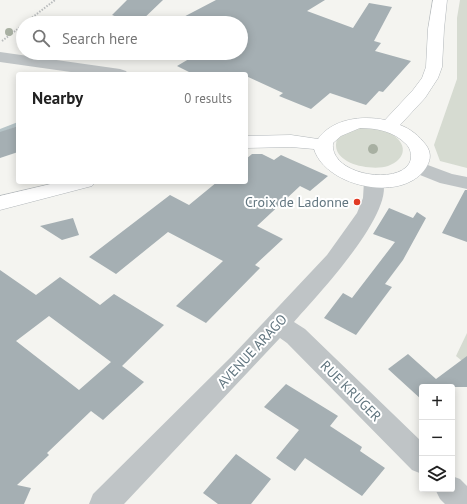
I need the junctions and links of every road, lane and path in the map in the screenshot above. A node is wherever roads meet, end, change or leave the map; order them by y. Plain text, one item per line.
1 (55, 0) edge
2 (440, 0) edge
3 (34, 16) edge
4 (16, 30) edge
5 (0, 42) edge
6 (0, 57) edge
7 (16, 59) edge
8 (21, 60) edge
9 (106, 72) edge
10 (389, 126) junction
11 (248, 142) edge
12 (324, 145) junction
13 (416, 167) junction
14 (374, 181) junction
15 (467, 183) edge
16 (76, 184) edge
17 (0, 203) edge
18 (278, 324) junction
19 (419, 458) edge
20 (453, 492) edge
21 (104, 504) edge
22 (465, 504) edge

1 - 3 path
2 - 10 main road
4 - 5 path
6 - 7 street
8 - 9 street
10 - 12 main road
10 - 13 main road
11 - 12 main road
12 - 14 main road
13 - 14 main road
13 - 15 street
14 - 18 street, AVENUE ARAGO
16 - 17 main road
18 - 19 street, RUE KRUGER
18 - 21 street, AVENUE ARAGO
20 - 22 street

